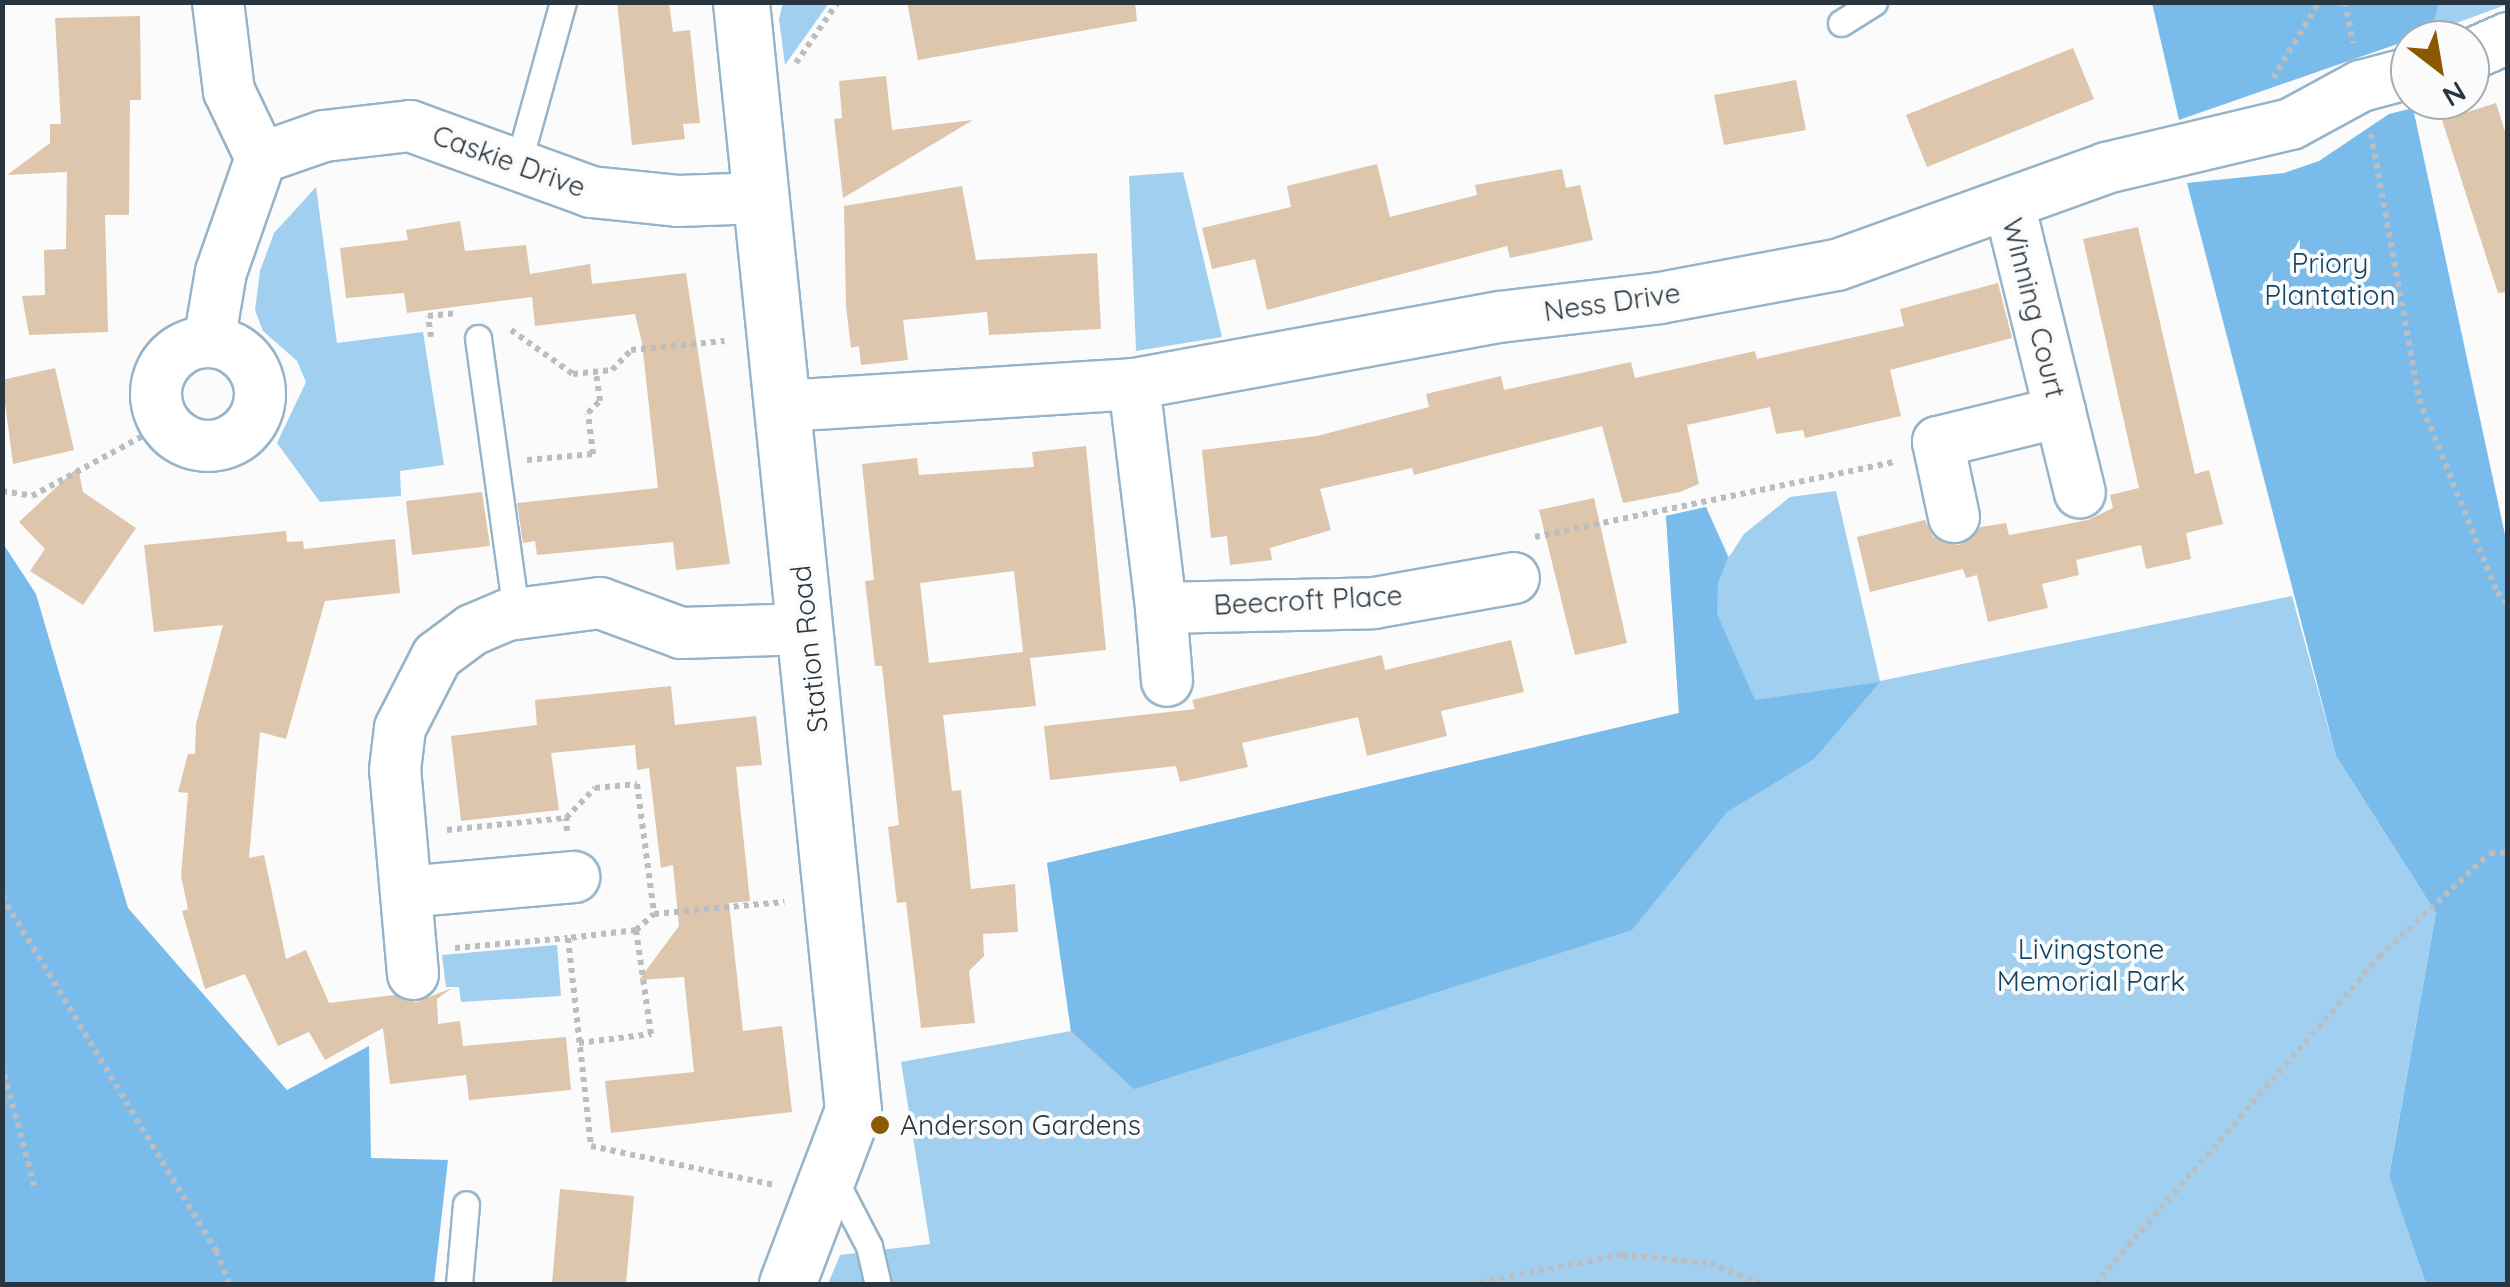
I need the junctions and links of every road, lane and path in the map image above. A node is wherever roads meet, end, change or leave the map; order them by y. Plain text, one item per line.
1 (218, 2) edge
2 (564, 2) edge
3 (741, 2) edge
4 (1874, 2) edge
5 (2319, 2) edge
6 (1841, 23) dead end
7 (2390, 78) edge
8 (2361, 86) junction
9 (2234, 142) junction
10 (261, 158) junction
11 (518, 164) junction
12 (762, 198) junction
13 (2008, 204) junction
14 (464, 312) dead end
15 (487, 328) joint
16 (776, 336) junction
17 (430, 337) dead end
18 (210, 342) junction
19 (596, 371) junction
20 (1134, 384) junction
21 (785, 406) junction
22 (2060, 412) junction
23 (166, 424) junction
24 (1940, 453) junction
25 (496, 463) junction
26 (2, 491) edge
27 (2080, 492) dead end
28 (1954, 517) dead end
29 (1514, 578) joint
30 (2508, 604) edge
31 (1161, 608) junction
32 (516, 613) junction
33 (806, 628) junction
34 (2, 675) edge
35 (1167, 681) dead end
36 (2, 796) edge
37 (566, 818) dead end
38 (401, 835) junction
39 (2508, 854) edge
40 (574, 877) dead end
41 (406, 892) junction
42 (2, 896) edge
43 (835, 898) junction
44 (636, 930) junction
45 (568, 938) junction
46 (412, 963) joint
47 (580, 1043) junction
48 (2, 1065) edge
49 (806, 1181) junction
50 (35, 1188) dead end
51 (466, 1204) dead end
52 (229, 1284) edge
53 (459, 1284) edge
54 (787, 1284) edge
55 (878, 1284) edge
56 (1470, 1284) edge
57 (1762, 1284) edge
58 (2094, 1284) edge

1 - 10 street
2 - 11 lane
3 - 12 street, Station Road
4 - 6 lane
5 - 9 path
7 - 8 street, Ness Drive
8 - 9 street, Ness Drive
8 - 30 path
9 - 13 street, Ness Drive
10 - 11 street, Caskie Drive
10 - 18 street
11 - 12 street, Caskie Drive
12 - 16 street, Station Road
13 - 20 street, Ness Drive
13 - 22 street, Winning Court
14 - 17 path
15 - 19 path
15 - 25 lane
16 - 19 path
16 - 21 street, Station Road
18 - 23 street
18 - 23 street
19 - 25 path
20 - 21 street, Ness Drive
20 - 31 street
21 - 33 street, Station Road
22 - 24 street, Winning Court
22 - 27 street, Winning Court
23 - 26 path
24 - 28 street
24 - 29 path
25 - 32 lane
29 - 31 street, Beecroft Place
31 - 35 street
32 - 33 street
32 - 38 street
33 - 43 street, Station Road
34 - 36 path
37 - 38 path
38 - 41 street
39 - 58 path
40 - 41 street
41 - 46 street
42 - 52 path
43 - 44 path
43 - 49 street, Station Road
44 - 45 path
44 - 47 path
45 - 46 path
45 - 47 path
47 - 49 path
48 - 50 path
49 - 54 street, Station Road
49 - 55 lane
51 - 53 lane
56 - 57 path

